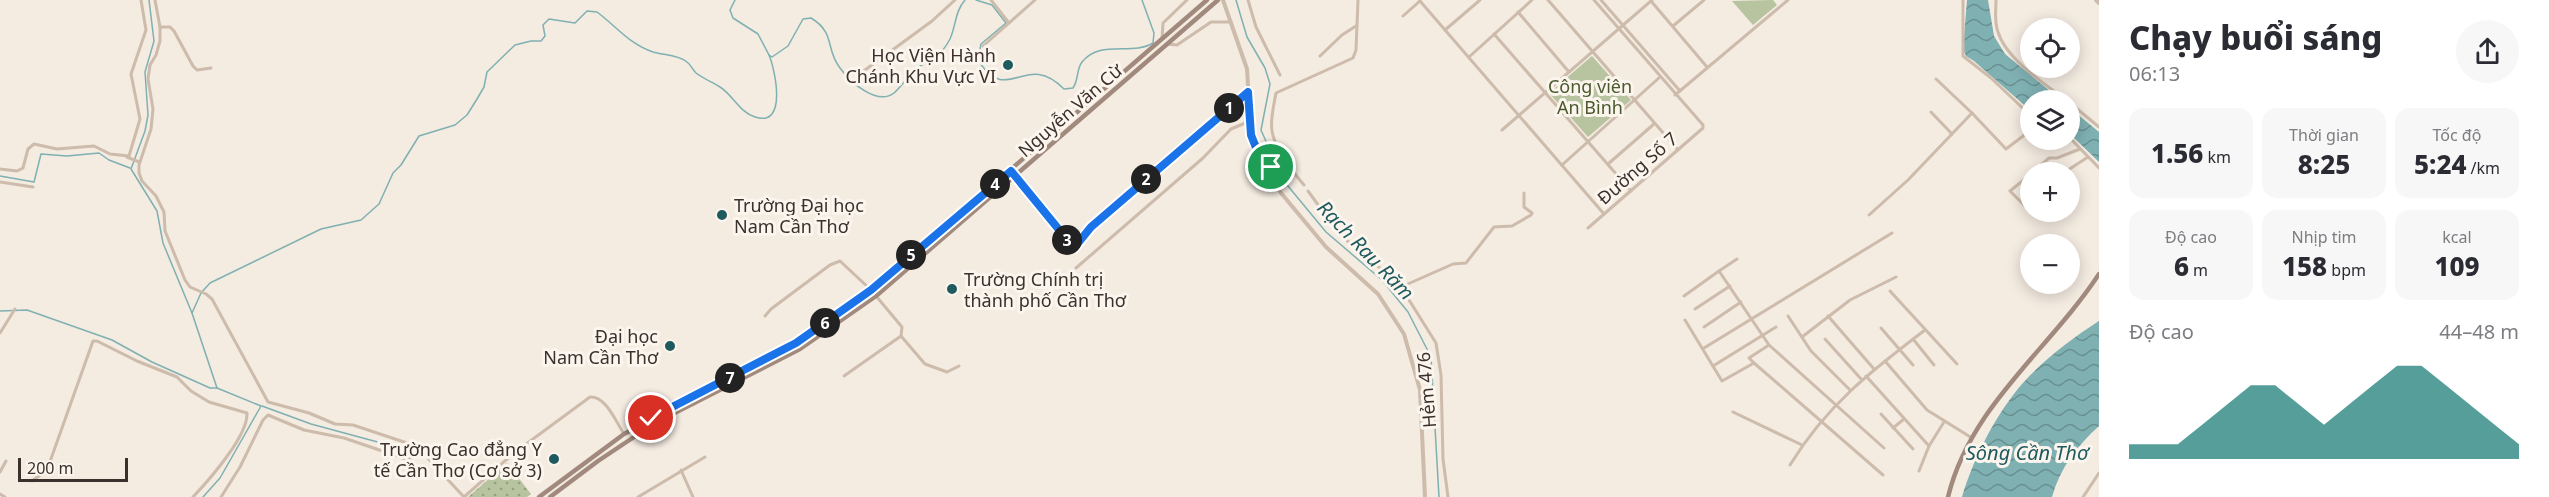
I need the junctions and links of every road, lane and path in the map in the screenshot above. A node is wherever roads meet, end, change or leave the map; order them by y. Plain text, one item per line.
1 (141, 0) edge
2 (155, 0) edge
3 (955, 0) edge
4 (991, 0) edge
5 (1035, 0) edge
6 (1187, 0) edge
7 (1207, 0) edge
8 (1218, 0) edge
9 (1223, 0) edge
10 (1248, 0) edge
11 (1358, 0) edge
12 (1420, 0) edge
13 (1480, 0) edge
14 (1532, 0) edge
15 (1548, 0) edge
16 (1594, 0) edge
17 (1601, 0) edge
18 (1651, 0) edge
19 (1704, 0) edge
20 (1778, 0) edge
21 (1788, 0) edge
22 (1963, 0) edge
23 (1996, 0) edge
24 (1782, 5) junction
25 (1518, 12) junction
26 (1403, 16) dead end
27 (1231, 22) junction
28 (1009, 23) junction
29 (1623, 25) junction
30 (1356, 26) junction
31 (160, 27) junction
32 (1673, 27) junction
33 (1619, 28) junction
34 (1445, 30) junction
35 (1494, 34) junction
36 (1162, 39) junction
37 (1166, 44) junction
38 (983, 46) dead end
39 (1592, 51) junction
40 (1320, 56) dead end
41 (1468, 57) junction
42 (211, 68) dead end
43 (1707, 68) junction
44 (861, 72) dead end
45 (1569, 72) junction
46 (1280, 75) dead end
47 (1660, 77) junction
48 (1936, 79) dead end
49 (1112, 83) junction
50 (1116, 88) junction
51 (2053, 90) edge
52 (1680, 91) junction
53 (1248, 92) junction
54 (1545, 93) junction
55 (1675, 95) junction
56 (1634, 100) junction
57 (2020, 106) edge
58 (2080, 111) edge
59 (1931, 112) dead end
60 (1972, 113) junction
61 (1519, 115) junction
62 (1250, 121) junction
63 (1655, 124) junction
64 (2099, 127) edge
65 (1502, 130) dead end
66 (1952, 134) junction
67 (2020, 138) edge
68 (1588, 141) junction
69 (1044, 142) junction
70 (1048, 147) junction
71 (2080, 149) edge
72 (1678, 150) junction
73 (2077, 150) edge
74 (2088, 156) junction
75 (128, 157) junction
76 (1284, 161) junction
77 (138, 162) junction
78 (2044, 162) edge
79 (2079, 162) edge
80 (1608, 164) junction
81 (1562, 165) junction
82 (1268, 168) junction
83 (2099, 168) edge
84 (0, 169) edge
85 (1013, 173) junction
86 (0, 182) edge
87 (2020, 183) edge
88 (1304, 185) dead end
89 (33, 187) dead end
90 (1308, 191) dead end
91 (1631, 191) junction
92 (1524, 193) dead end
93 (2020, 201) edge
94 (1604, 214) junction
95 (1869, 214) dead end
96 (951, 221) junction
97 (956, 227) junction
98 (1588, 228) dead end
99 (1892, 233) dead end
100 (1341, 235) dead end
101 (1344, 238) dead end
102 (1737, 259) dead end
103 (1076, 268) dead end
104 (1719, 271) junction
105 (2099, 274) edge
106 (1896, 277) dead end
107 (1730, 286) junction
108 (1401, 287) junction
109 (871, 290) junction
110 (1890, 291) dead end
111 (876, 296) junction
112 (1684, 296) dead end
113 (1741, 302) junction
114 (15, 309) dead end
115 (1695, 309) dead end
116 (765, 316) dead end
117 (1788, 316) dead end
118 (1828, 316) junction
119 (1752, 318) junction
120 (1685, 320) dead end
121 (1704, 327) dead end
122 (1776, 327) dead end
123 (1881, 328) dead end
124 (1925, 330) junction
125 (0, 333) edge
126 (1762, 335) junction
127 (901, 336) junction
128 (1802, 337) junction
129 (1825, 339) dead end
130 (1913, 339) junction
131 (796, 343) junction
132 (1768, 345) junction
133 (1704, 348) junction
134 (800, 349) junction
135 (1899, 350) junction
136 (1885, 361) junction
137 (1754, 363) junction
138 (1957, 364) dead end
139 (1913, 365) dead end
140 (1934, 365) dead end
141 (959, 366) dead end
142 (1713, 366) junction
143 (1874, 369) junction
144 (844, 376) dead end
145 (1866, 376) junction
146 (1862, 380) junction
147 (1850, 390) junction
148 (1835, 404) junction
149 (1733, 412) dead end
150 (1881, 414) dead end
151 (651, 418) junction
152 (1904, 418) junction
153 (1821, 420) junction
154 (1944, 422) junction
155 (655, 423) junction
156 (1893, 428) junction
157 (624, 434) junction
158 (1972, 438) junction
159 (1802, 445) junction
160 (1929, 446) junction
161 (1884, 448) dead end
162 (1913, 449) dead end
163 (424, 454) junction
164 (594, 455) junction
165 (705, 457) dead end
166 (598, 460) junction
167 (6, 461) dead end
168 (1790, 465) dead end
169 (681, 470) junction
170 (1919, 471) dead end
171 (0, 472) edge
172 (2099, 473) edge
173 (1883, 475) dead end
174 (32, 481) dead end
175 (0, 494) edge
176 (5, 497) edge
177 (193, 497) edge
178 (221, 497) edge
179 (464, 497) edge
180 (539, 497) edge
181 (550, 497) edge
182 (638, 497) edge
183 (693, 497) edge
184 (1425, 497) edge
185 (1448, 497) edge
186 (1948, 497) edge
187 (2083, 497) edge

1 - 75 street
2 - 31 street
3 - 44 street
4 - 28 street
5 - 28 street
6 - 36 street
7 - 36 main road, Nguyễn Văn Cừ
8 - 37 main road, Nguyễn Văn Cừ
9 - 27 street
10 - 46 street
11 - 30 street
12 - 26 street
12 - 34 street
13 - 34 street
14 - 25 street
15 - 39 street
16 - 33 street
17 - 29 street
18 - 29 street
18 - 32 street
19 - 32 street
20 - 24 street
21 - 24 street
22 - 57 street
23 - 51 street
24 - 43 street
25 - 35 street
25 - 45 street
27 - 37 street
27 - 53 street
28 - 38 street
29 - 33 street
29 - 52 street
30 - 40 street
30 - 76 street
31 - 42 street
31 - 77 street
32 - 43 street
33 - 39 street
33 - 47 street
34 - 41 street
35 - 41 street
35 - 54 street
36 - 49 main road, Nguyễn Văn Cừ
37 - 50 main road, Nguyễn Văn Cừ
39 - 45 street
39 - 56 street
41 - 61 street
43 - 52 street
45 - 54 street
47 - 55 street
47 - 56 street
48 - 60 street
49 - 50 main road
49 - 69 main road, Nguyễn Văn Cừ
50 - 70 main road, Nguyễn Văn Cừ
52 - 55 street
53 - 62 street
53 - 85 street
54 - 61 street
54 - 68 street
55 - 72 street, Đường Số 7
56 - 63 street
56 - 68 street
58 - 64 street
59 - 66 street
60 - 66 street
60 - 67 street
61 - 65 street
61 - 81 street
62 - 82 street
62 - 103 street
63 - 72 street
63 - 80 street
66 - 95 street
68 - 80 street
68 - 81 street
69 - 70 main road
69 - 85 main road, Nguyễn Văn Cừ
70 - 85 main road, Nguyễn Văn Cừ
71 - 74 street
72 - 91 street, Đường Số 7
73 - 78 street
74 - 79 street
74 - 83 street
75 - 77 street
75 - 84 street
76 - 82 street
76 - 88 street
77 - 163 street
80 - 91 street
81 - 94 street
82 - 184 street
85 - 96 main road, Nguyễn Văn Cừ
85 - 97 main road, Nguyễn Văn Cừ
86 - 89 street
87 - 93 street
90 - 100 street
91 - 94 street, Đường Số 7
92 - 108 street
94 - 98 street, Đường Số 7
96 - 97 main road
96 - 109 main road, Nguyễn Văn Cừ
97 - 111 main road, Nguyễn Văn Cừ
99 - 119 street
101 - 108 street, Hẻm 476
102 - 104 street
104 - 107 street
104 - 112 street
105 - 158 main road
106 - 118 street
107 - 113 street
107 - 115 street
108 - 185 street, Hẻm 476
109 - 111 street
109 - 116 street
109 - 131 main road, Nguyễn Văn Cừ
110 - 124 street
111 - 127 street
111 - 134 main road, Nguyễn Văn Cừ
113 - 119 street
113 - 121 street
114 - 125 street
117 - 128 street
118 - 128 street
118 - 143 street
119 - 126 street
119 - 133 street
120 - 133 street
122 - 126 street
123 - 135 street
124 - 130 street
124 - 138 street
126 - 132 street
126 - 142 street
127 - 141 street
127 - 144 street
128 - 147 street
129 - 146 street
130 - 135 street
130 - 140 street
131 - 134 street
131 - 151 main road, Nguyễn Văn Cừ
132 - 137 street
132 - 148 street
133 - 142 street
134 - 155 main road, Nguyễn Văn Cừ
135 - 136 street
135 - 139 street
136 - 143 street
136 - 154 street
137 - 142 street
137 - 153 street
143 - 145 street
145 - 146 street
145 - 152 street
146 - 147 street
147 - 148 street
148 - 153 street
148 - 161 street
149 - 159 street
150 - 156 street
151 - 155 street
151 - 157 main road, Nguyễn Văn Cừ
152 - 156 street
152 - 160 street
153 - 159 street
153 - 173 street
154 - 158 street
154 - 160 street
155 - 166 main road, Nguyễn Văn Cừ
156 - 162 street
157 - 164 main road, Nguyễn Văn Cừ
157 - 179 street
158 - 186 main road
159 - 168 street
160 - 170 street
163 - 178 street
163 - 179 street
164 - 166 street
164 - 180 main road, Nguyễn Văn Cừ
165 - 169 street
166 - 181 main road, Nguyễn Văn Cừ
167 - 171 street
169 - 182 street
169 - 183 street
172 - 187 street
174 - 177 street
175 - 176 street

